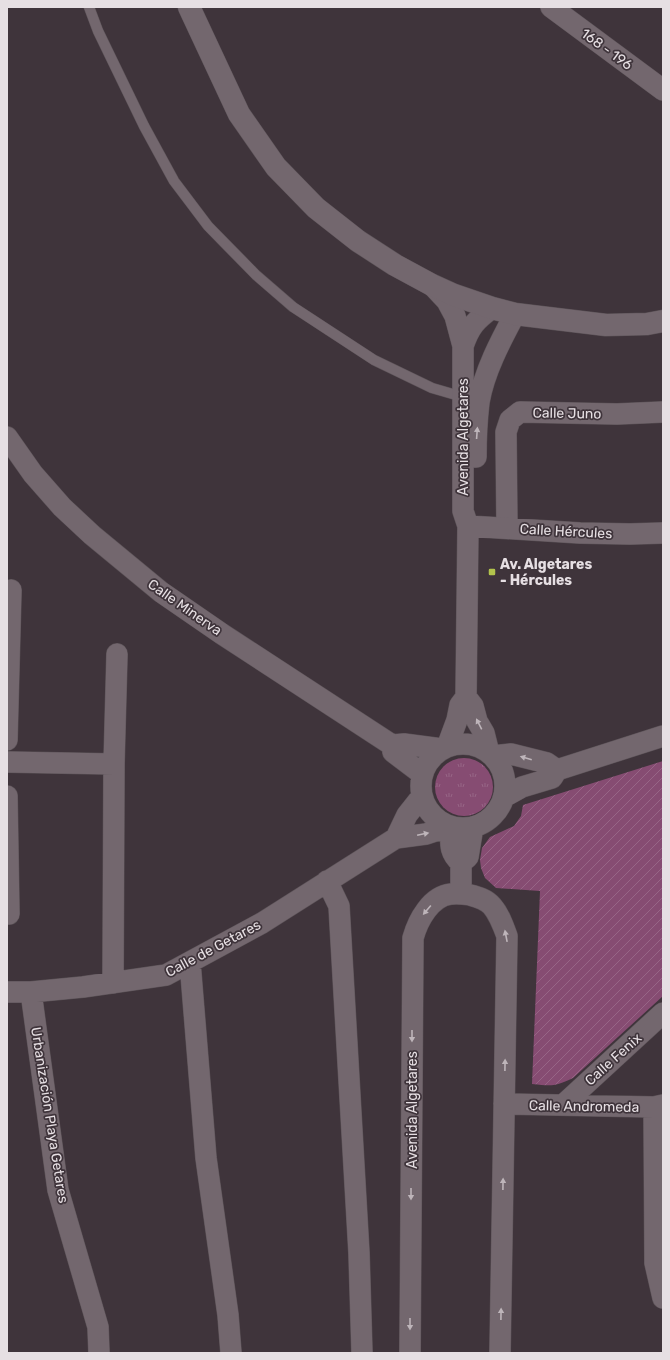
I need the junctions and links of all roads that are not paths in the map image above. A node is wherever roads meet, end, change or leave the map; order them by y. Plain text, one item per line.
1 (89, 7) edge
2 (189, 7) edge
3 (551, 7) edge
4 (663, 90) edge
5 (432, 285) junction
6 (492, 308) junction
7 (515, 314) junction
8 (663, 321) edge
9 (463, 346) junction
10 (463, 397) junction
11 (663, 412) edge
12 (7, 437) edge
13 (468, 526) junction
14 (507, 528) junction
15 (663, 533) edge
16 (11, 590) dead end
17 (117, 654) dead end
18 (466, 697) junction
19 (663, 736) edge
20 (7, 740) edge
21 (392, 745) junction
22 (445, 748) junction
23 (491, 755) junction
24 (7, 762) edge
25 (114, 764) junction
26 (557, 770) junction
27 (422, 774) junction
28 (7, 796) edge
29 (422, 796) junction
30 (504, 797) junction
31 (450, 826) junction
32 (473, 827) junction
33 (396, 838) junction
34 (461, 863) junction
35 (327, 882) junction
36 (460, 894) junction
37 (9, 914) dead end
38 (190, 962) junction
39 (112, 983) junction
40 (7, 992) edge
41 (32, 992) junction
42 (663, 1013) edge
43 (504, 1104) junction
44 (563, 1105) junction
45 (659, 1106) edge
46 (663, 1298) edge
47 (99, 1353) edge
48 (231, 1353) edge
49 (362, 1353) edge
50 (410, 1353) edge
51 (500, 1353) edge

1 - 10 lane
2 - 5 street
3 - 4 street, 168 - 196
5 - 6 street
5 - 9 street, Avenida Algetares
6 - 7 street
6 - 9 street, Avenida Algetares
7 - 8 street
13 -> 7 street, Avenida Algetares
9 - 10 street, Avenida Algetares
10 - 13 street, Avenida Algetares
11 - 14 street, Calle Juno
12 - 21 street, Calle Minerva
13 - 14 street, Calle Hércules
13 - 18 street, Avenida Algetares
14 - 15 street, Calle Hércules
16 - 20 street
17 - 25 street
18 - 22 street, Avenida Algetares
23 -> 18 street, Avenida Algetares
19 - 26 street
21 - 22 street
21 - 27 street, Calle Minerva
22 - 23 street
22 - 27 street
26 -> 23 street
23 - 30 street
24 - 25 street
25 - 39 street
26 - 30 street
27 - 29 street
28 - 37 street
29 - 31 street
29 - 33 street
30 - 32 street
31 - 32 street
33 -> 31 street, Calle de Getares
31 - 34 street
32 - 34 street
33 - 35 street, Calle de Getares
34 - 36 street
35 - 38 street, Calle de Getares
35 - 49 street
43 -> 36 street, Avenida Algetares
36 -> 50 street, Avenida Algetares
38 - 39 street, Calle de Getares
38 - 48 street
39 - 41 street, Calle de Getares
40 - 41 street, Calle de Getares
41 - 47 street, Urbanización Playa Getares
42 - 44 street, Calle Fenix
43 - 44 street, Calle Andromeda
51 -> 43 street, Avenida Algetares
44 - 45 street, Calle Andromeda
45 - 46 street

